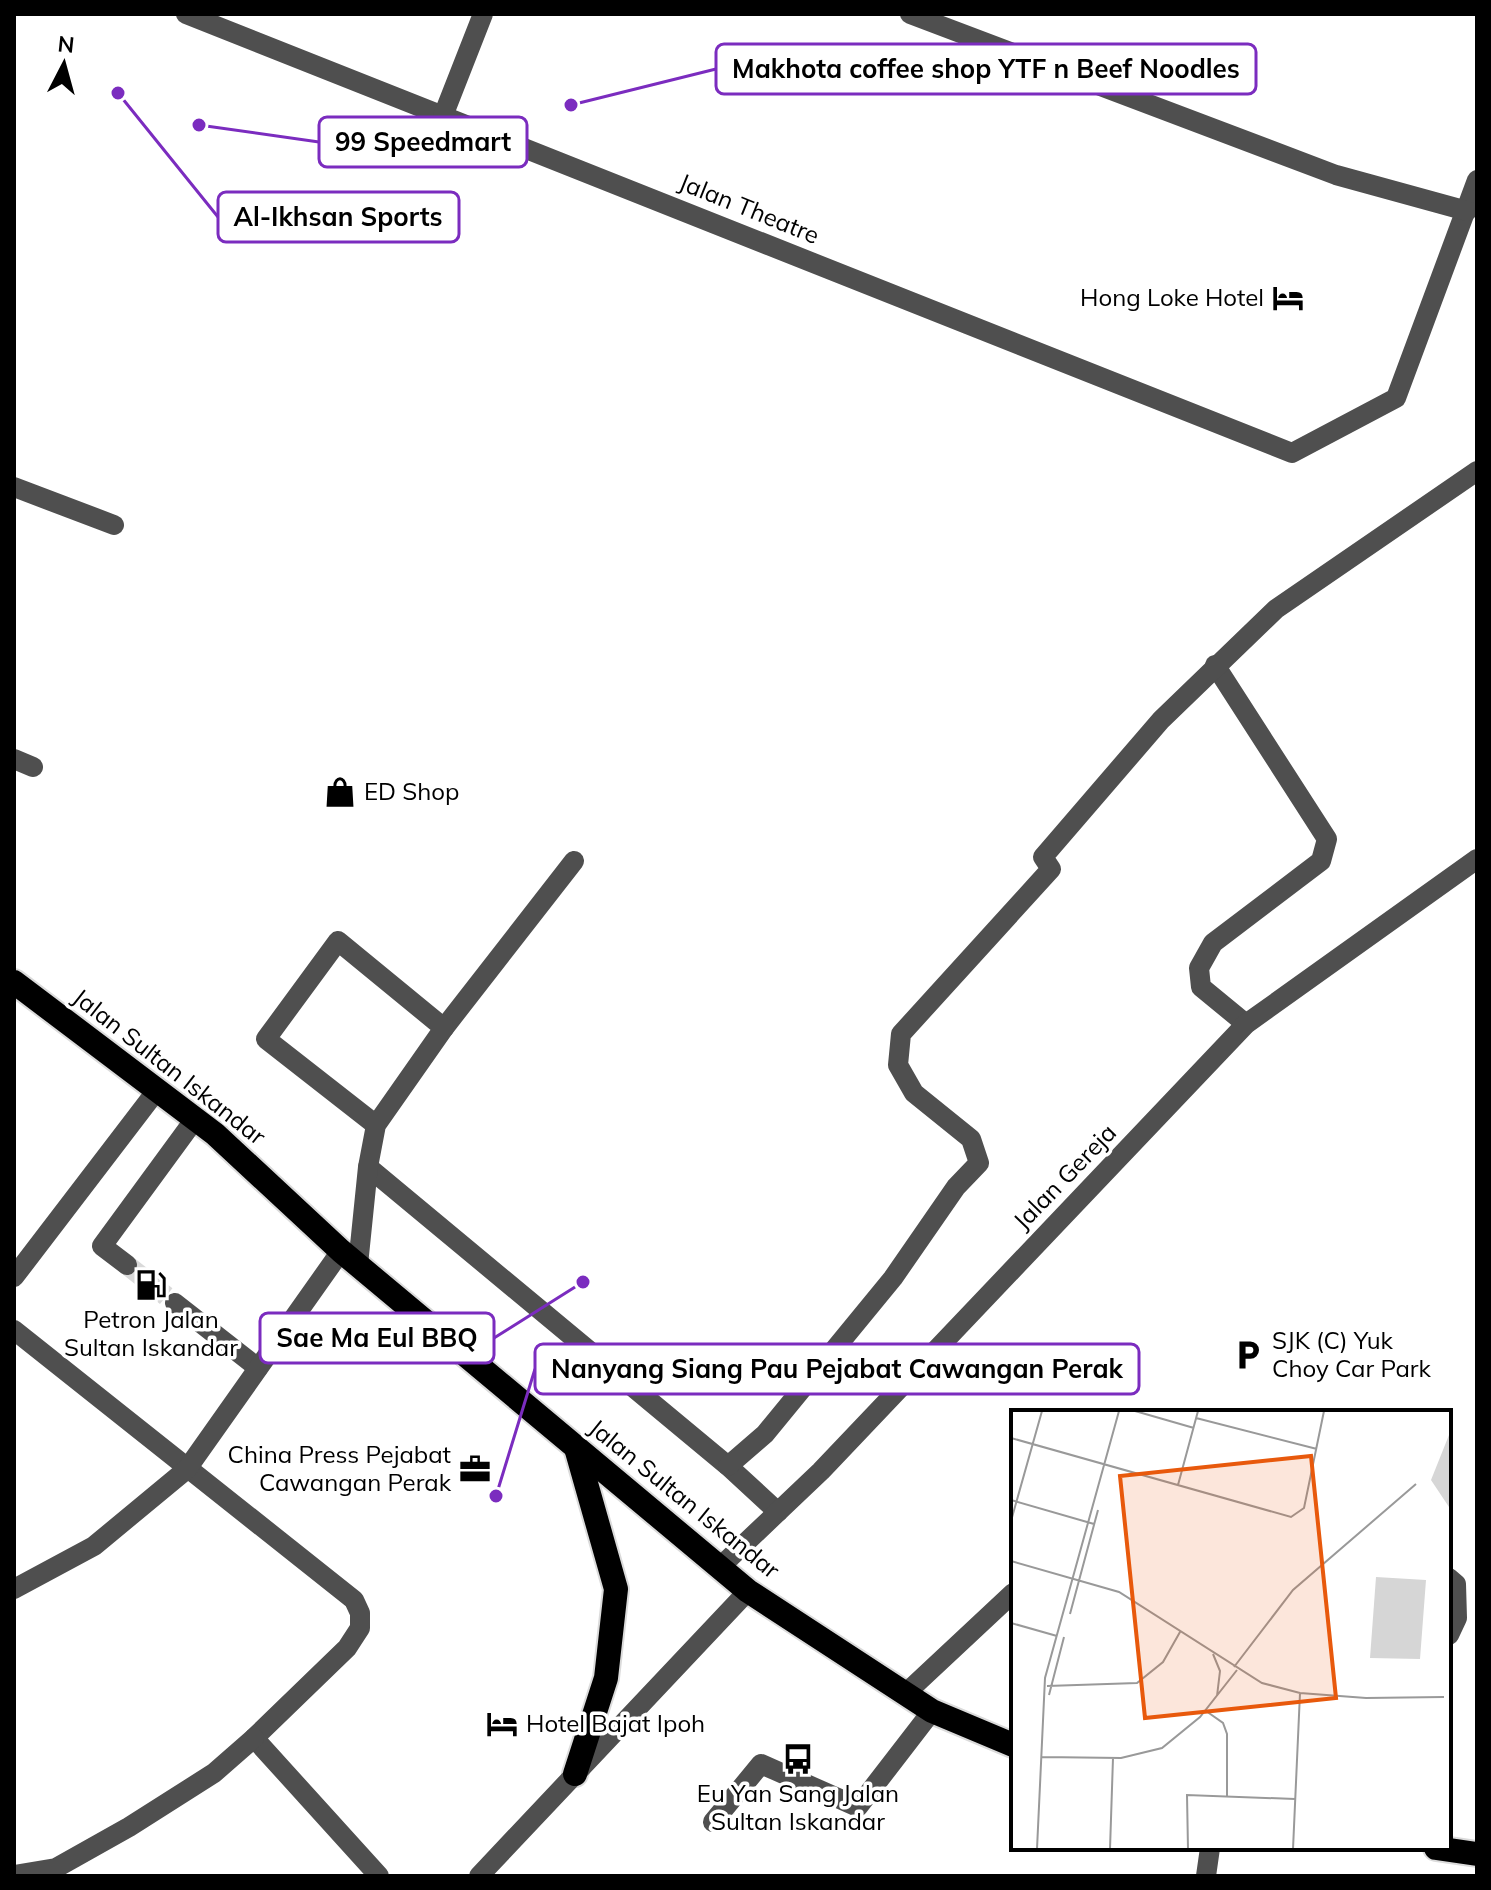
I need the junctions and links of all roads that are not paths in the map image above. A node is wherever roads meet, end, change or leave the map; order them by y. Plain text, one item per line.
1 (186, 14) edge
2 (483, 14) edge
3 (910, 14) edge
4 (443, 116) junction
5 (1477, 180) edge
6 (1467, 211) junction
7 (1477, 471) edge
8 (14, 487) edge
9 (114, 525) dead end
10 (1215, 665) junction
11 (1477, 859) edge
12 (574, 861) dead end
13 (14, 982) edge
14 (1246, 1024) junction
15 (444, 1028) junction
16 (157, 1090) junction
17 (195, 1119) junction
18 (376, 1125) junction
19 (368, 1167) junction
20 (350, 1258) junction
21 (127, 1265) tunnel mouth
22 (14, 1277) edge
23 (175, 1303) tunnel mouth
24 (14, 1330) edge
25 (258, 1368) junction
26 (576, 1447) junction
27 (728, 1466) junction
28 (187, 1469) junction
29 (778, 1512) junction
30 (720, 1567) junction
31 (1451, 1580) edge
32 (14, 1589) edge
33 (748, 1591) junction
34 (1011, 1595) edge
35 (1451, 1631) edge
36 (905, 1694) junction
37 (932, 1711) junction
38 (254, 1738) junction
39 (1011, 1744) edge
40 (575, 1774) junction
41 (713, 1822) dead end
42 (1210, 1850) edge
43 (1450, 1850) edge
44 (1477, 1854) edge
45 (14, 1875) edge
46 (379, 1876) edge
47 (479, 1876) edge
48 (1206, 1876) edge

1 - 4 street, Jalan Theatre
2 - 4 street
3 - 6 street
4 - 6 street, Jalan Theatre
5 - 6 street
7 - 10 street
8 - 9 street
10 - 14 street
10 - 27 street
11 - 14 street, Jalan Gereja
12 - 15 street
13 - 16 highway, Jalan Sultan Iskandar
14 - 29 street, Jalan Gereja
15 - 18 street
15 - 18 street
16 - 17 highway, Jalan Sultan Iskandar
16 - 22 street
17 - 20 highway, Jalan Sultan Iskandar
17 - 21 street
18 - 19 street
19 - 20 street
19 - 27 street
20 - 25 street
20 - 26 highway, Jalan Sultan Iskandar
23 - 25 street
24 - 28 street
25 - 28 street
26 - 30 highway, Jalan Sultan Iskandar
26 - 40 highway
27 - 29 street
28 - 32 street
28 - 38 street
29 - 30 street, Jalan Gereja
30 - 33 highway, Jalan Sultan Iskandar
31 - 35 street
33 - 36 highway, Jalan Sultan Iskandar
33 - 40 street
34 - 36 street
36 - 37 highway, Jalan Sultan Iskandar
37 - 39 highway, Jalan Sultan Iskandar
37 - 41 street
38 - 45 street
38 - 46 street
40 - 47 street
42 - 48 street
43 - 44 highway

